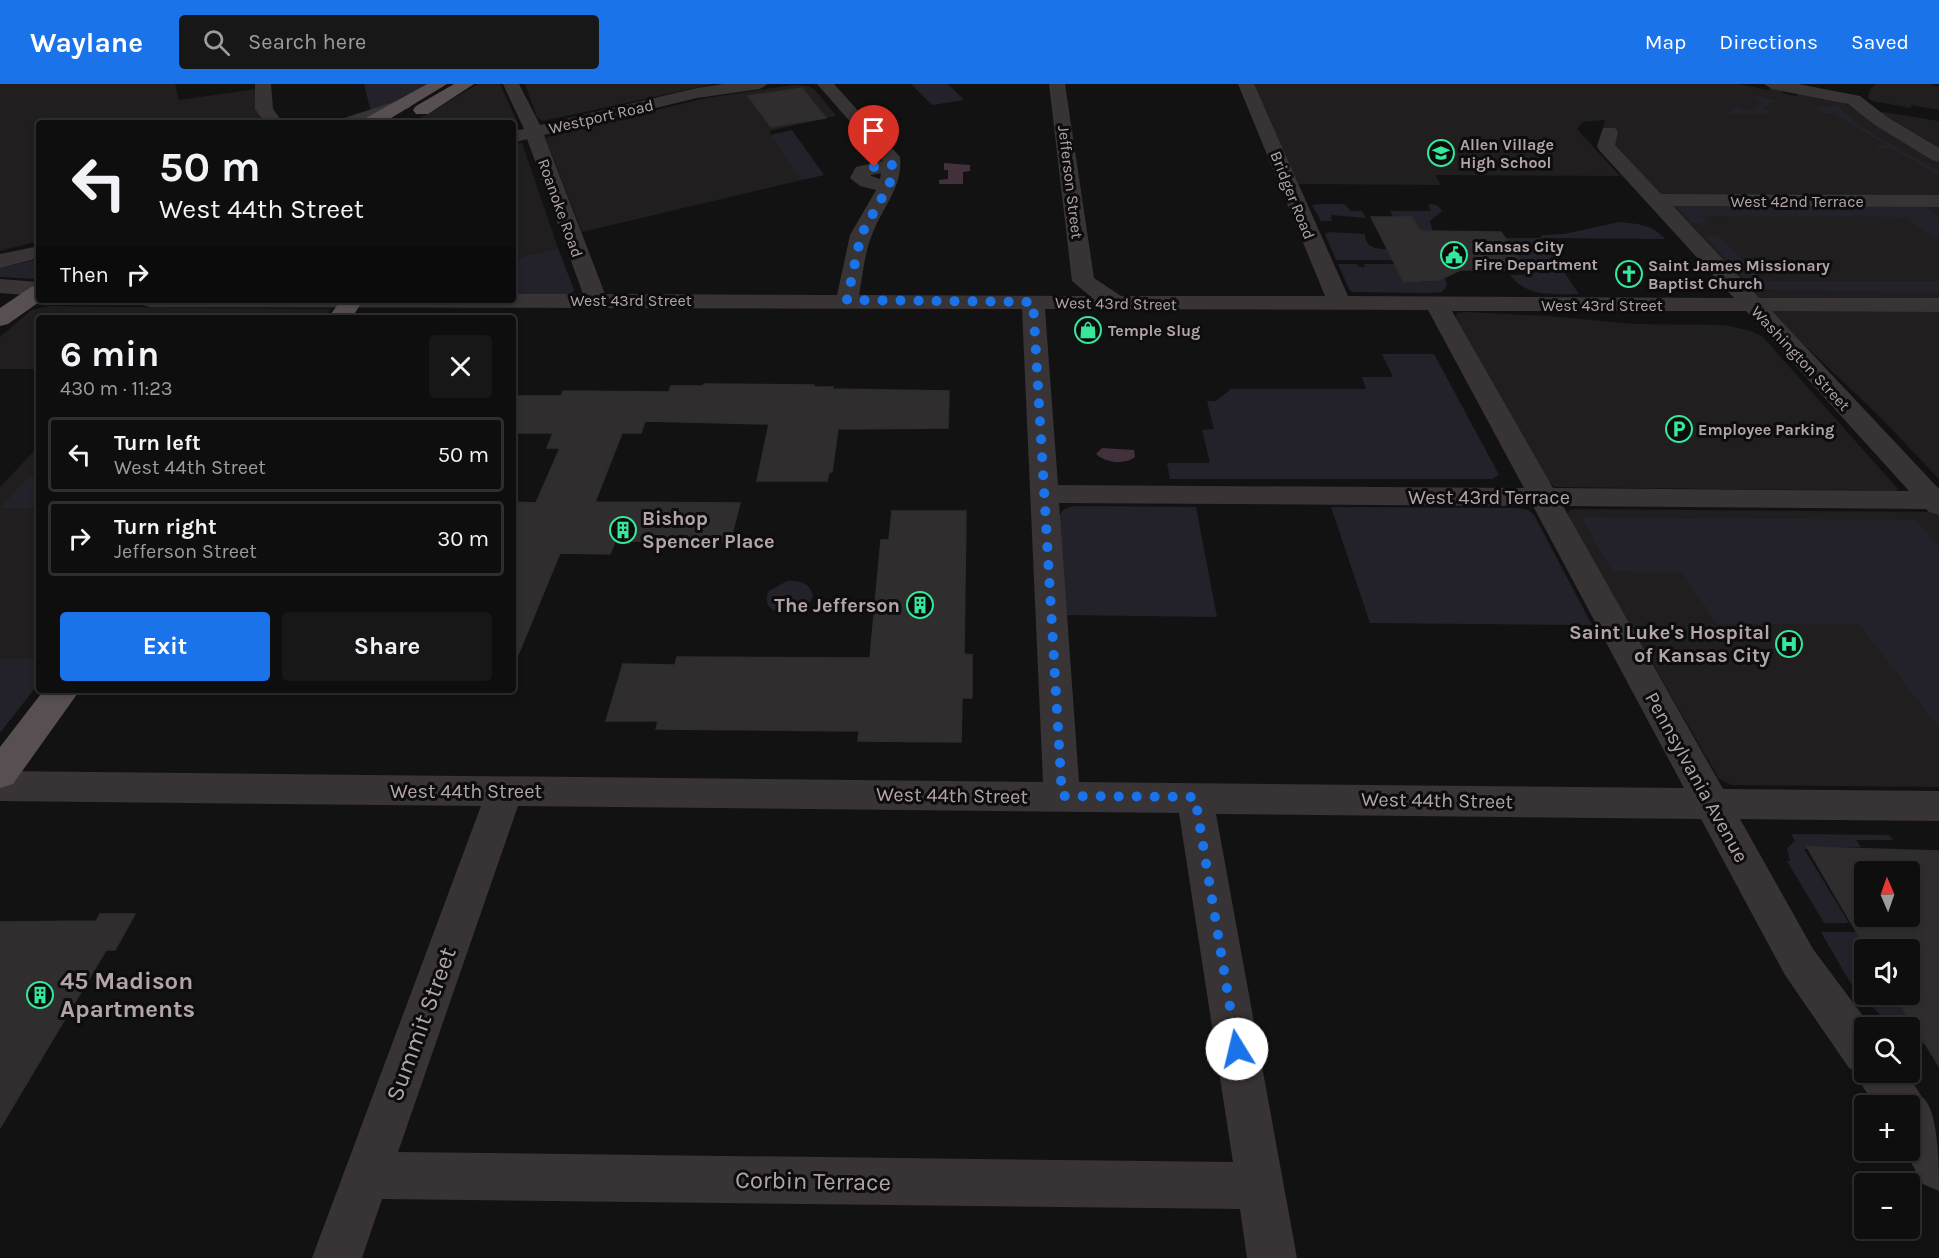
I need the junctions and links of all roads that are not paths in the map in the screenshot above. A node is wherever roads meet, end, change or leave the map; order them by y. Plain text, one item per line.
1 (263, 84) edge
2 (439, 84) edge
3 (466, 84) edge
4 (511, 84) edge
5 (760, 84) edge
6 (825, 84) edge
7 (1058, 84) edge
8 (1246, 84) edge
9 (1772, 84) edge
10 (1857, 92) edge
11 (403, 104) junction
12 (272, 120) edge
13 (356, 120) edge
14 (375, 120) edge
15 (405, 120) edge
16 (534, 132) junction
17 (1609, 132) dead end
18 (516, 136) edge
19 (1939, 156) edge
20 (892, 165) junction
21 (888, 187) junction
22 (1655, 200) junction
23 (1939, 201) edge
24 (36, 253) edge
25 (0, 261) edge
26 (1083, 281) junction
27 (0, 285) edge
28 (36, 291) edge
29 (36, 293) edge
30 (596, 300) junction
31 (847, 300) junction
32 (516, 302) edge
33 (1045, 302) junction
34 (249, 303) edge
35 (472, 303) edge
36 (1116, 303) junction
37 (1340, 305) junction
38 (1437, 305) junction
39 (1939, 305) edge
40 (348, 306) edge
41 (1752, 306) junction
42 (0, 319) edge
43 (1045, 494) junction
44 (1541, 497) junction
45 (1936, 503) edge
46 (61, 693) edge
47 (0, 774) edge
48 (0, 786) edge
49 (505, 791) junction
50 (1062, 796) junction
51 (1195, 797) junction
52 (1711, 803) junction
53 (1939, 806) edge
54 (1854, 1039) edge
55 (1920, 1133) edge
56 (1939, 1168) edge
57 (367, 1175) junction
58 (1260, 1186) junction
59 (337, 1258) edge
60 (1272, 1258) edge

1 - 12 street
2 - 11 main road
3 - 15 main road
4 - 16 street, Roanoke Road
5 - 16 street, Westport Road
6 - 20 street
7 - 26 street, Jefferson Street
8 - 37 street, Bridger Road
9 - 10 street
10 - 19 street
11 - 13 street
11 - 14 main road
16 - 18 street, Westport Road
16 - 30 street, Roanoke Road
17 - 22 street, Washington Street
20 - 21 street
20 - 21 street
21 - 31 street
22 - 23 street, West 42nd Terrace
22 - 41 street, Washington Street
24 - 25 street
26 - 33 street
26 - 36 street
27 - 28 street
29 - 42 main road
30 - 31 street, West 43rd Street
30 - 32 street, West 43rd Street
31 - 33 street, West 43rd Street
33 - 36 street, West 43rd Street
33 - 43 street
34 - 40 street, West 43rd Street
35 - 40 street, West 43rd Street
36 - 37 street, West 43rd Street
37 - 38 street, West 43rd Street
38 - 41 street, West 43rd Street
38 - 44 street, Pennsylvania Avenue
39 - 41 street, West 43rd Street
41 - 45 street, Washington Street
43 - 44 street, West 43rd Terrace
43 - 50 street
44 - 45 street, West 43rd Terrace
44 - 52 street, Pennsylvania Avenue
46 - 47 main road
48 - 49 street, West 44th Street
49 - 50 street, West 44th Street
49 - 57 street, Summit Street
50 - 51 street, West 44th Street
51 - 52 street, West 44th Street
51 - 58 street
52 - 53 street, West 44th Street
52 - 54 street, Pennsylvania Avenue
55 - 56 street
57 - 58 street, Corbin Terrace
57 - 59 street, Summit Street
58 - 60 street

